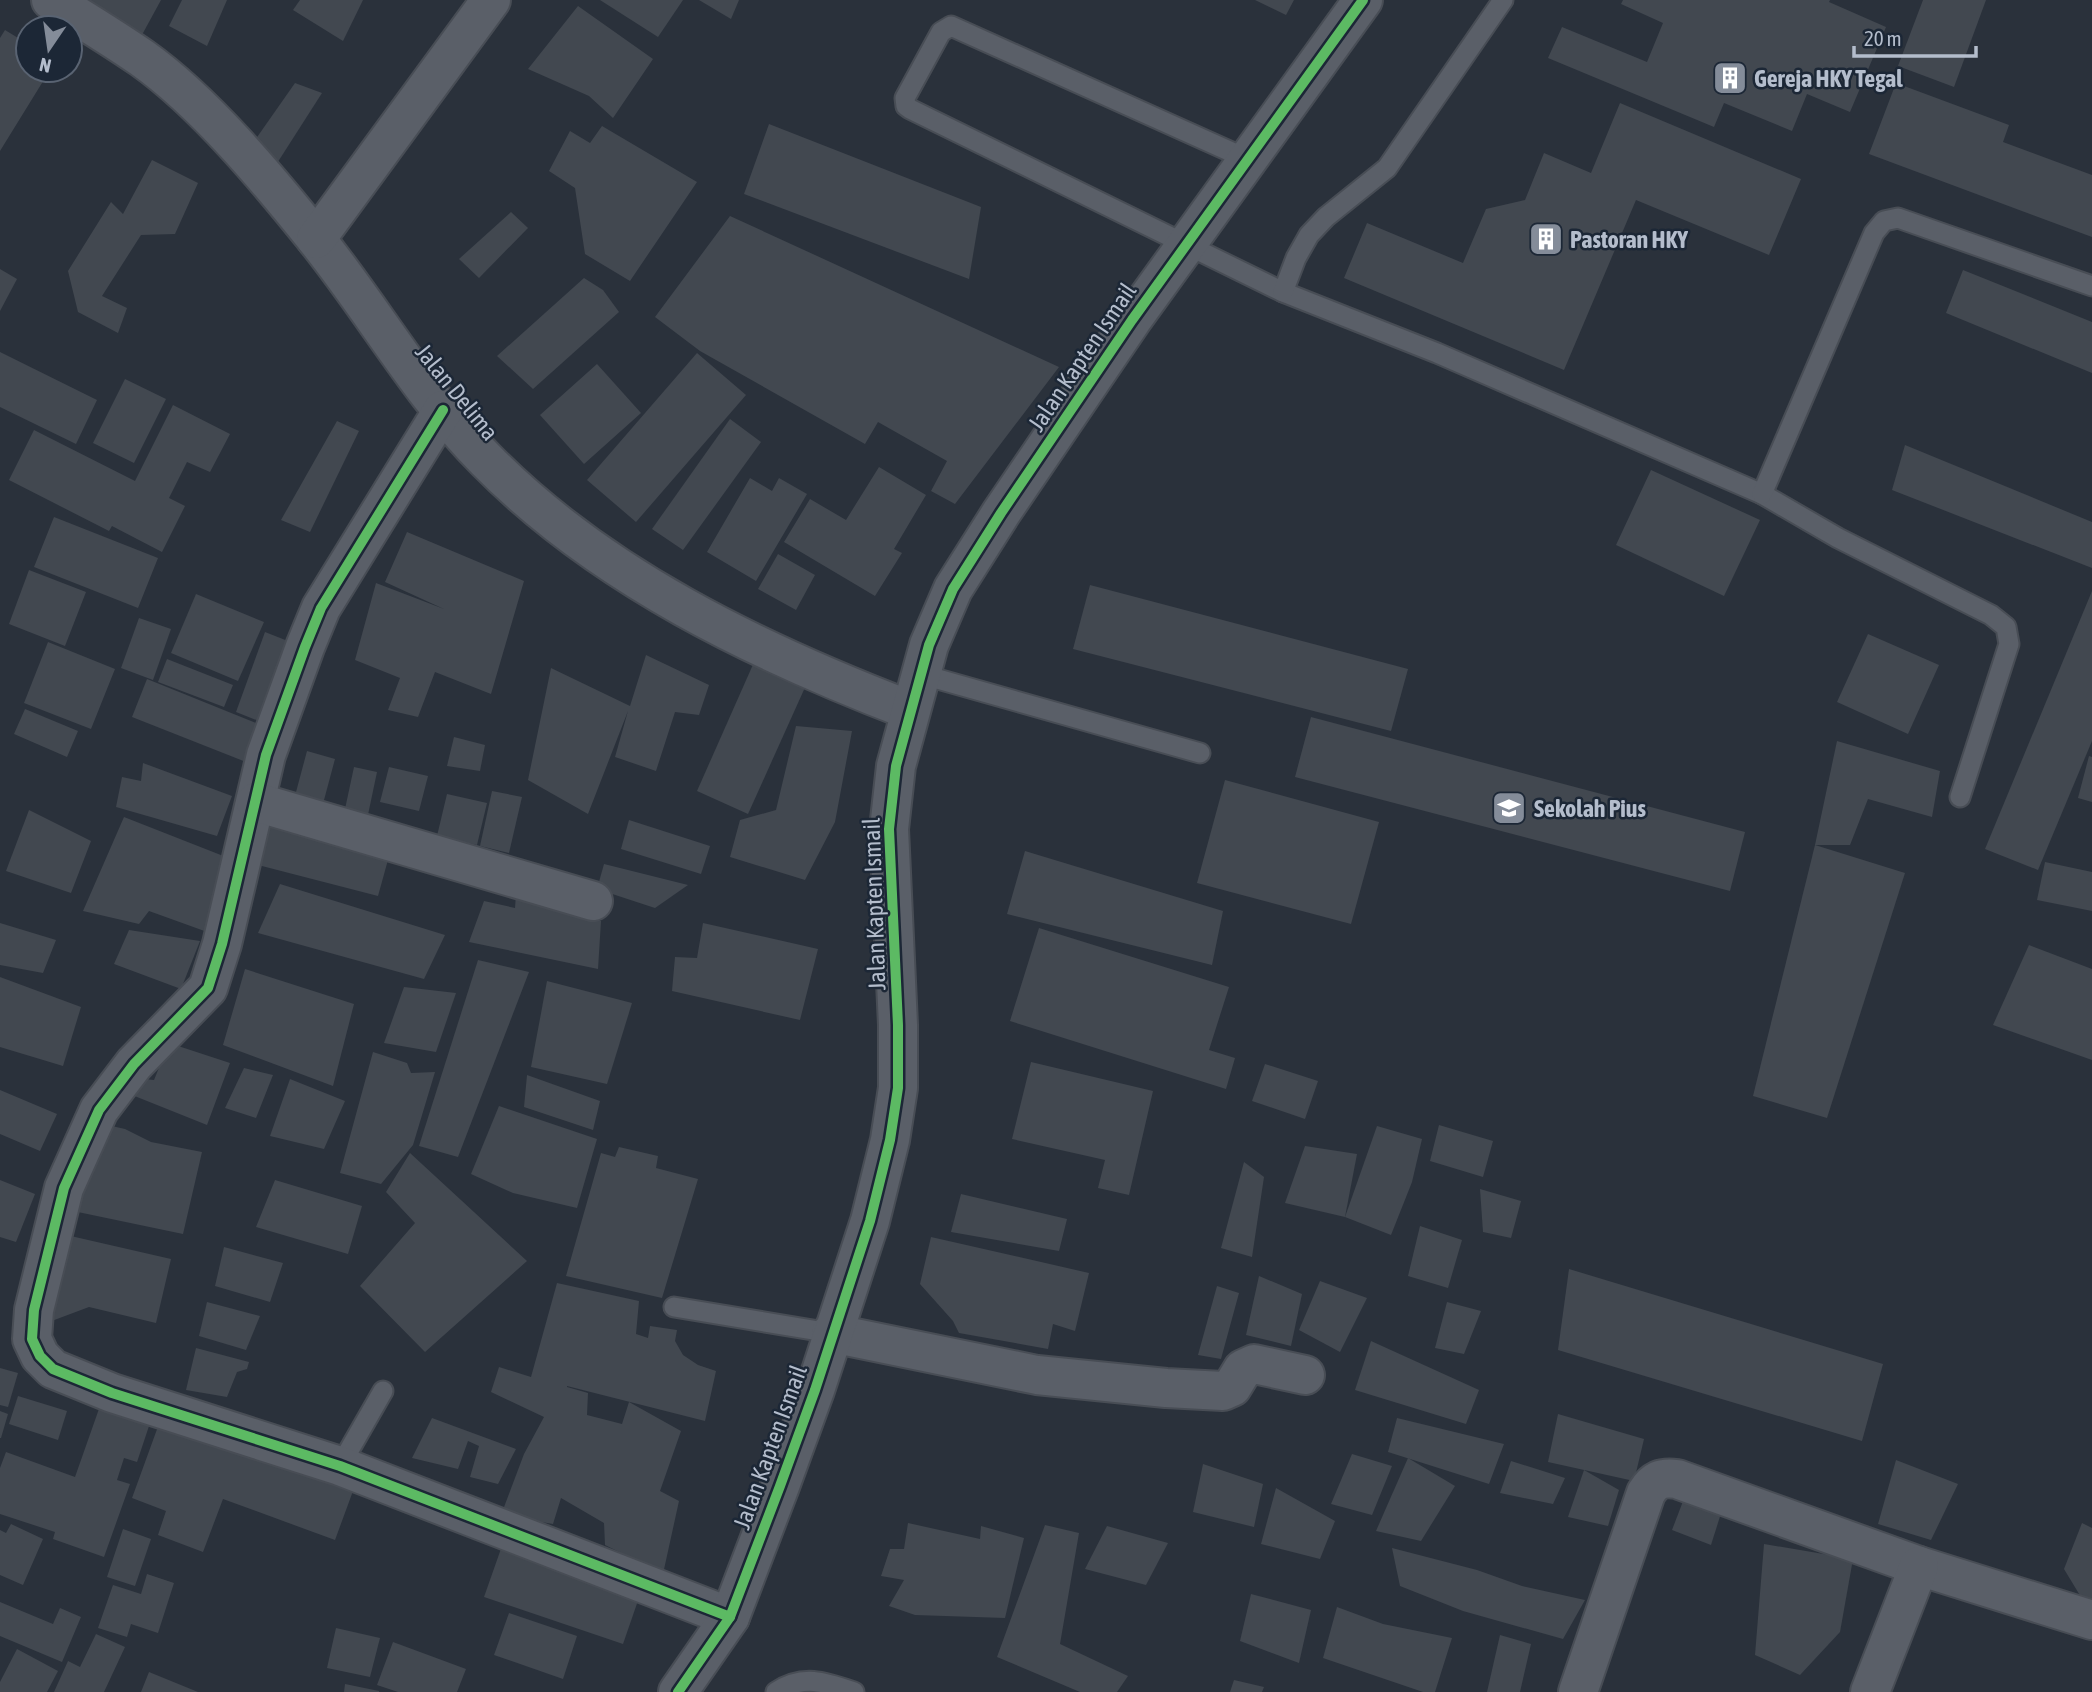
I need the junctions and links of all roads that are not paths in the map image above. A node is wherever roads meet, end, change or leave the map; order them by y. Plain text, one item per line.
1 (51, 0) edge
2 (491, 0) edge
3 (1363, 0) edge
4 (1503, 0) edge
5 (1247, 159) junction
6 (316, 239) junction
7 (1185, 245) junction
8 (2092, 285) edge
9 (1283, 292) junction
10 (443, 410) junction
11 (1762, 494) junction
12 (920, 674) junction
13 (909, 710) junction
14 (1200, 753) dead end
15 (1960, 797) dead end
16 (256, 802) junction
17 (593, 901) dead end
18 (674, 1307) dead end
19 (831, 1333) junction
20 (1305, 1375) dead end
21 (383, 1391) dead end
22 (340, 1466) junction
23 (1919, 1566) junction
24 (730, 1617) junction
25 (2092, 1620) edge
26 (678, 1692) edge
27 (776, 1692) edge
28 (854, 1692) edge
29 (1577, 1692) edge
30 (1870, 1692) edge

1 - 6 street, Jalan Delima
2 - 6 street
3 - 5 street, Jalan Kapten Ismail
4 - 9 lane
5 - 7 street, Jalan Kapten Ismail
5 - 7 lane
6 - 10 street, Jalan Delima
7 - 9 lane
7 - 12 street, Jalan Kapten Ismail
8 - 11 lane
9 - 11 lane
10 - 13 street, Jalan Delima
10 - 16 street
11 - 15 lane
12 - 13 street, Jalan Kapten Ismail
12 - 14 lane
13 - 19 street, Jalan Kapten Ismail
16 - 17 street
16 - 22 street
18 - 19 lane
19 - 20 street
19 - 24 street, Jalan Kapten Ismail
21 - 22 lane
22 - 24 street
23 - 25 street
23 - 29 street
23 - 30 street
24 - 26 street, Jalan Kapten Ismail
27 - 28 lane

